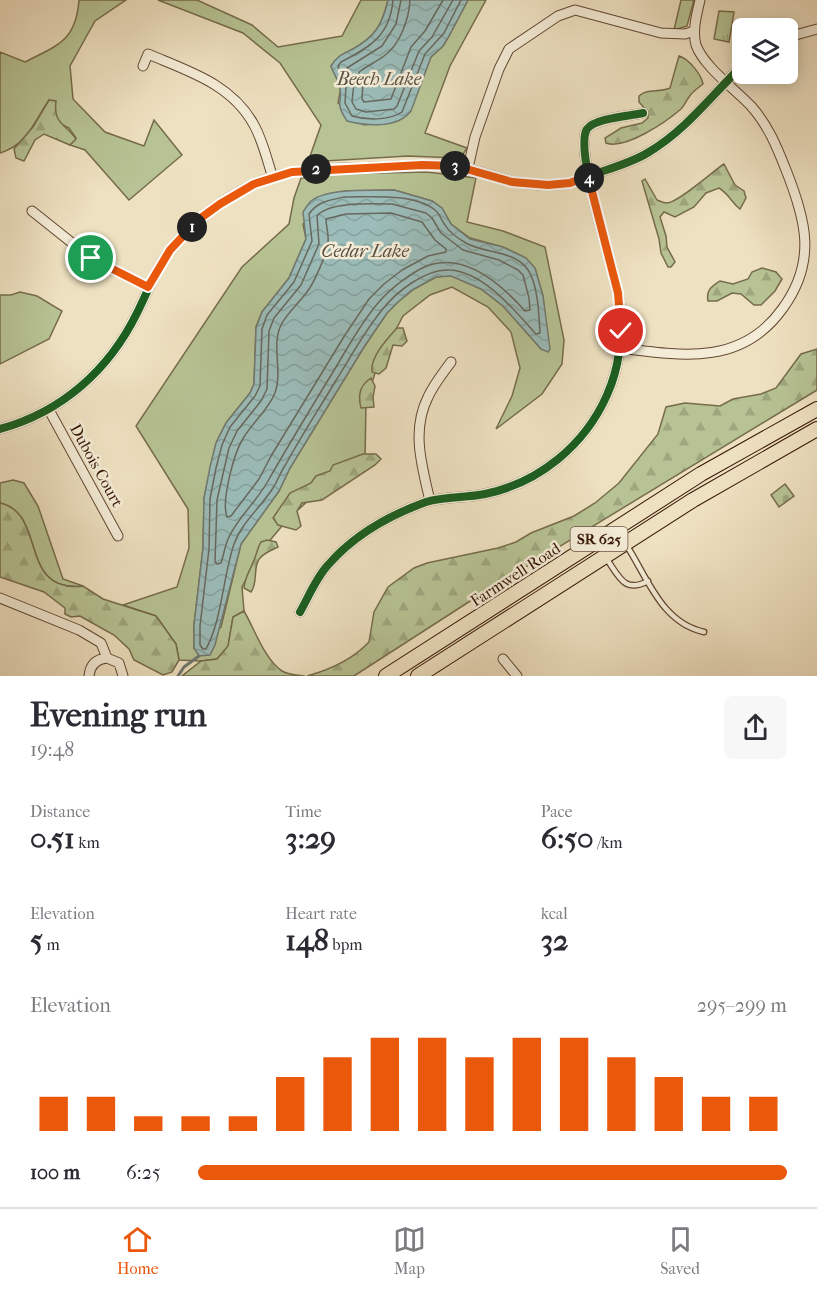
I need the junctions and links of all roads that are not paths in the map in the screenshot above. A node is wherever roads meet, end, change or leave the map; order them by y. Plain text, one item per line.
1 (700, 0) edge
2 (817, 29) edge
3 (694, 31) junction
4 (798, 34) edge
5 (143, 66) dead end
6 (732, 77) edge
7 (727, 82) junction
8 (643, 113) dead end
9 (468, 168) junction
10 (588, 176) junction
11 (273, 178) junction
12 (32, 211) dead end
13 (148, 287) junction
14 (621, 348) junction
15 (451, 362) dead end
16 (817, 409) edge
17 (49, 410) junction
18 (0, 429) edge
19 (817, 429) edge
20 (430, 501) junction
21 (118, 536) dead end
22 (625, 543) junction
23 (605, 556) junction
24 (648, 581) junction
25 (0, 598) edge
26 (300, 612) dead end
27 (704, 632) dead end
28 (107, 657) junction
29 (503, 659) dead end
30 (89, 676) edge
31 (123, 676) edge
32 (386, 676) edge
33 (418, 676) edge
34 (517, 676) edge

1 - 3 street
2 - 4 street
3 - 7 street
3 - 9 street
5 - 11 street
6 - 7 street
7 - 10 street
7 - 14 street
8 - 10 street
9 - 10 street
9 - 11 street
10 - 14 street
11 - 13 street
12 - 13 street
13 - 17 street
14 - 20 street
15 - 20 street
16 - 32 main road, Farmwell Road / SR 625
17 - 18 street
17 - 21 street, Dubois Court
19 - 22 main road, Farmwell Road / SR 625
20 - 26 street
22 - 23 main road, Farmwell Road / SR 625
22 - 24 lane
23 - 24 lane
23 - 33 main road, Farmwell Road / SR 625
24 - 27 lane
25 - 28 street
28 - 30 street
28 - 31 street
29 - 34 street

